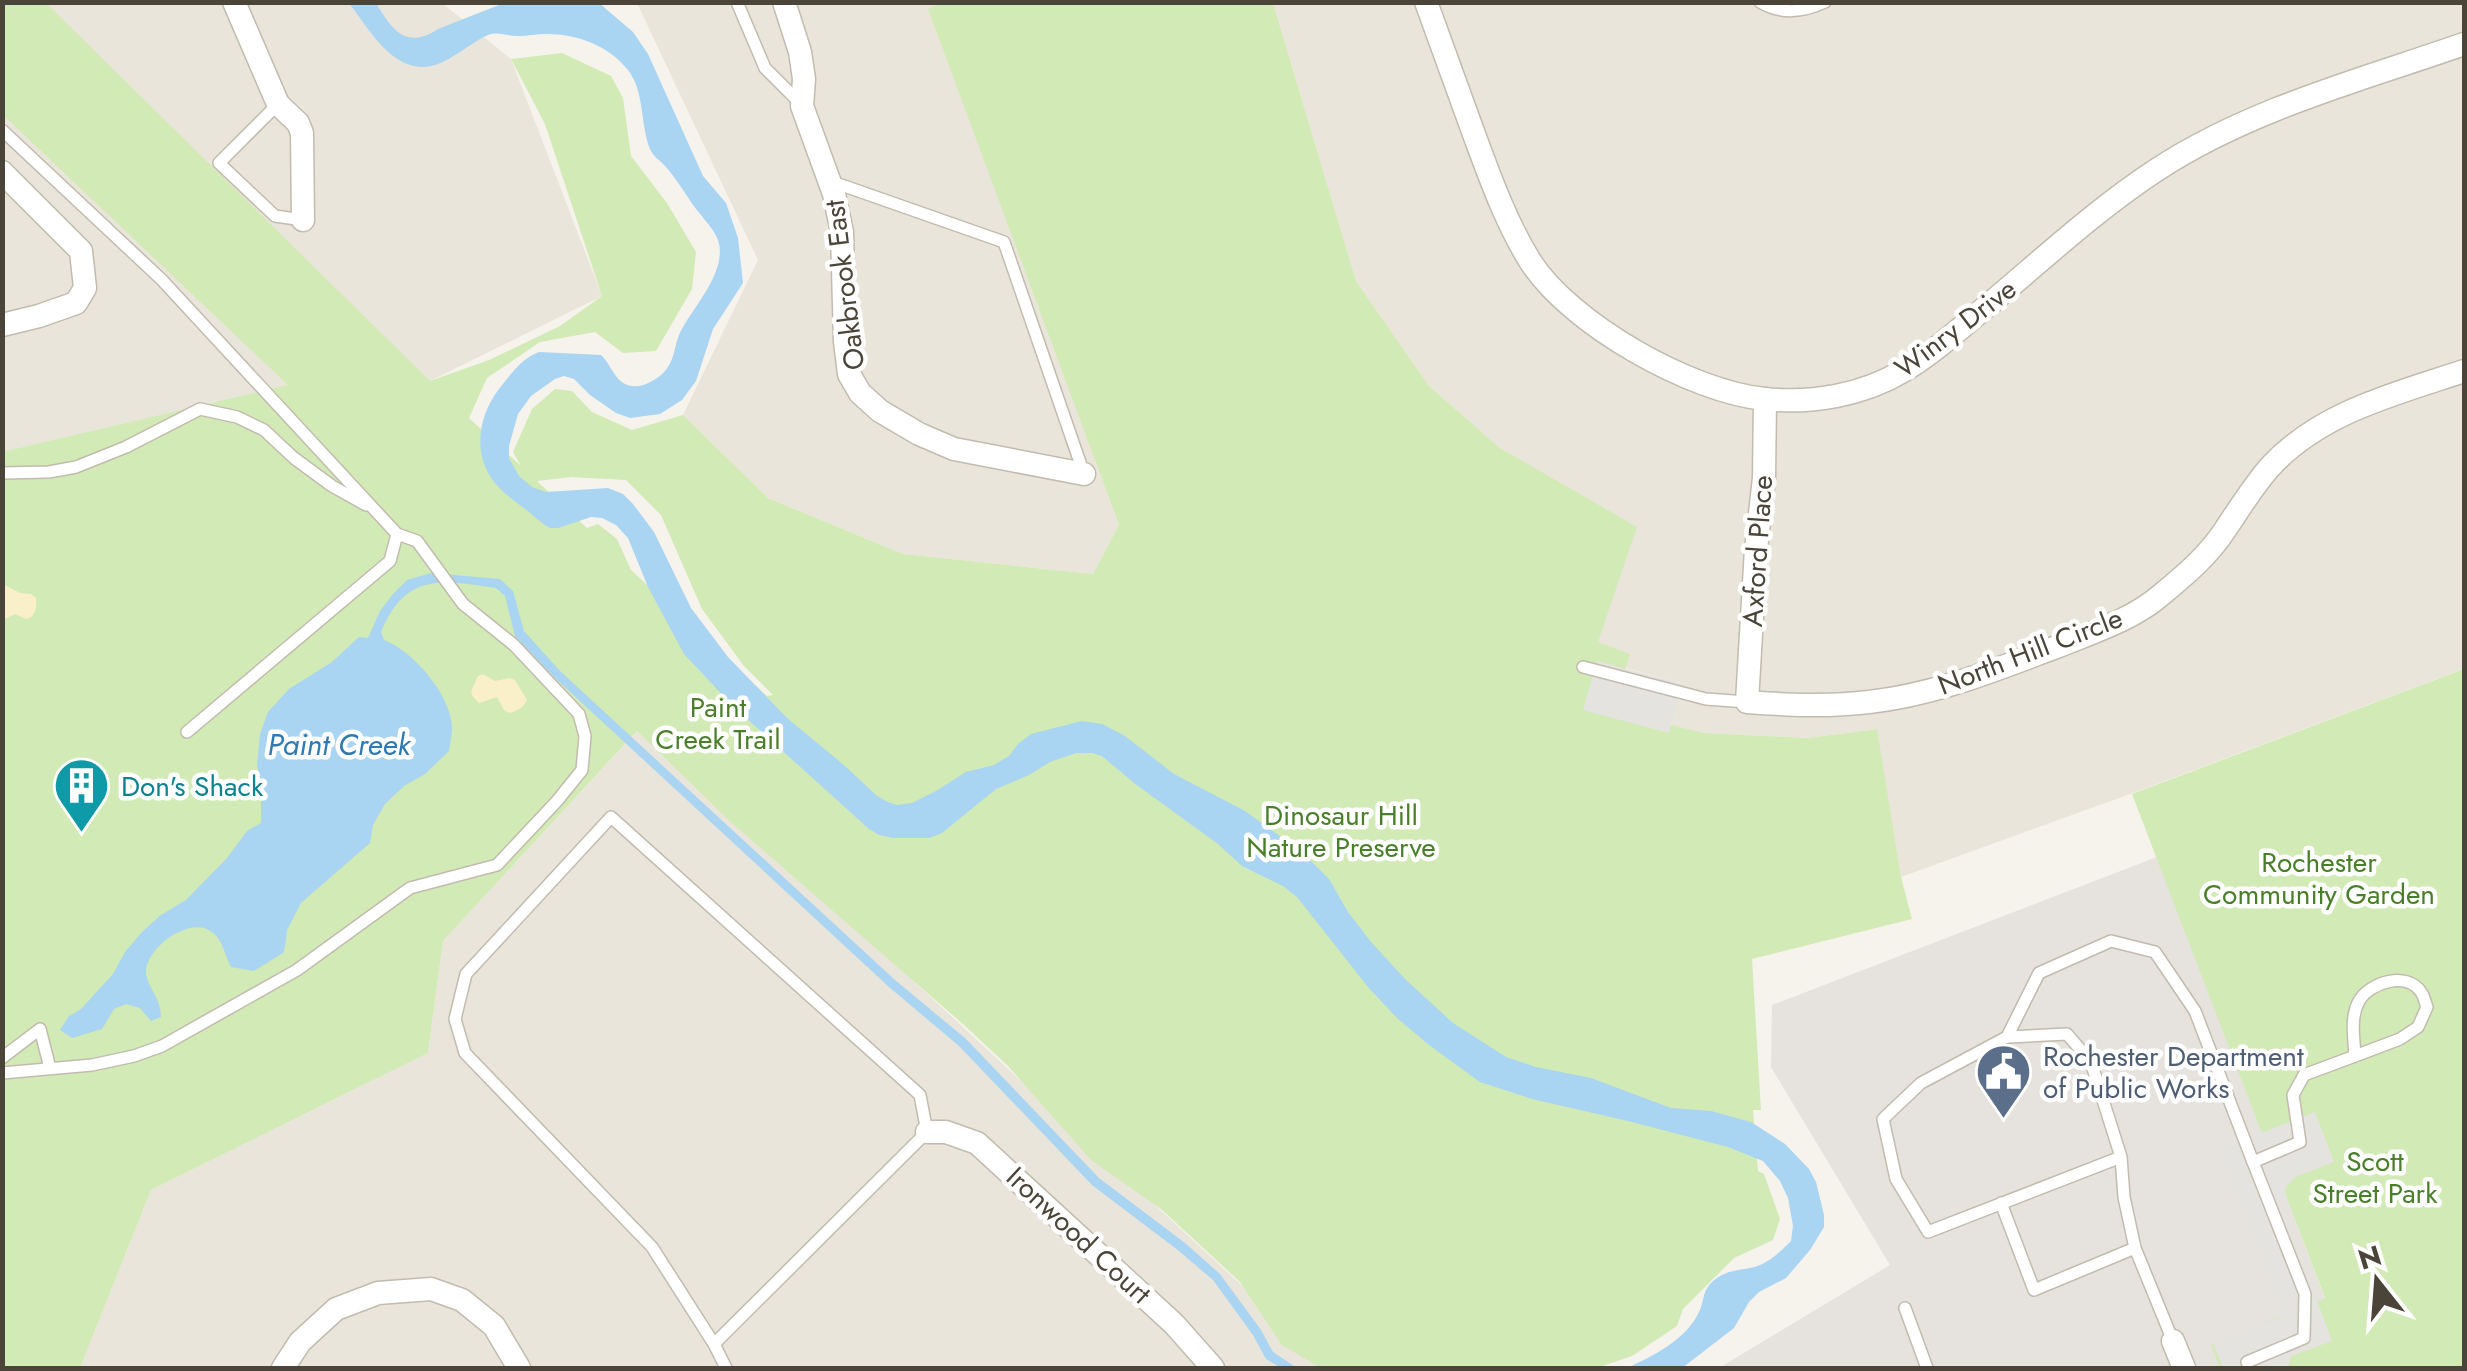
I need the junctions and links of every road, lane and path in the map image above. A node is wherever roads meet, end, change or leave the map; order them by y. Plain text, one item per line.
1 (234, 2) edge
2 (737, 2) edge
3 (784, 2) edge
4 (1426, 2) edge
5 (1760, 2) edge
6 (1825, 2) edge
7 (2464, 44) edge
8 (278, 104) junction
9 (802, 106) junction
10 (2, 130) edge
11 (2, 172) edge
12 (830, 181) junction
13 (303, 220) joint
14 (2, 325) edge
15 (2464, 371) edge
16 (1765, 400) junction
17 (2, 473) edge
18 (1084, 474) joint
19 (374, 510) junction
20 (396, 534) junction
21 (1583, 667) dead end
22 (1747, 702) junction
23 (187, 732) dead end
24 (2006, 1037) junction
25 (2355, 1056) junction
26 (2, 1058) edge
27 (50, 1068) junction
28 (2, 1074) edge
29 (927, 1132) junction
30 (2121, 1156) junction
31 (2253, 1162) junction
32 (2001, 1204) junction
33 (2135, 1248) junction
34 (1904, 1308) dead end
35 (2173, 1340) joint
36 (714, 1344) junction
37 (2247, 1362) dead end
38 (283, 1368) edge
39 (519, 1368) edge
40 (726, 1368) edge
41 (1213, 1368) edge
42 (1927, 1368) edge
43 (2184, 1368) edge

1 - 8 street
2 - 9 lane
3 - 9 street, Oakbrook East
4 - 16 street, Winry Drive
5 - 6 lane
7 - 16 street, Winry Drive
8 - 13 street
8 - 13 lane
9 - 12 street, Oakbrook East
10 - 19 lane
11 - 14 street
12 - 18 lane
12 - 18 street, Oakbrook East
15 - 22 street, North Hill Circle
16 - 22 street, Axford Place
17 - 19 lane
19 - 20 lane
20 - 23 lane
20 - 27 lane
21 - 22 lane
24 - 30 lane
24 - 31 lane
24 - 32 lane
25 - 25 lane
25 - 31 lane
26 - 27 lane
27 - 28 lane
29 - 36 lane
29 - 36 lane
29 - 41 street, Ironwood Court
30 - 32 lane
30 - 33 lane
31 - 37 lane
32 - 33 lane
33 - 35 lane
34 - 42 lane
35 - 43 street
36 - 40 lane
38 - 39 street

